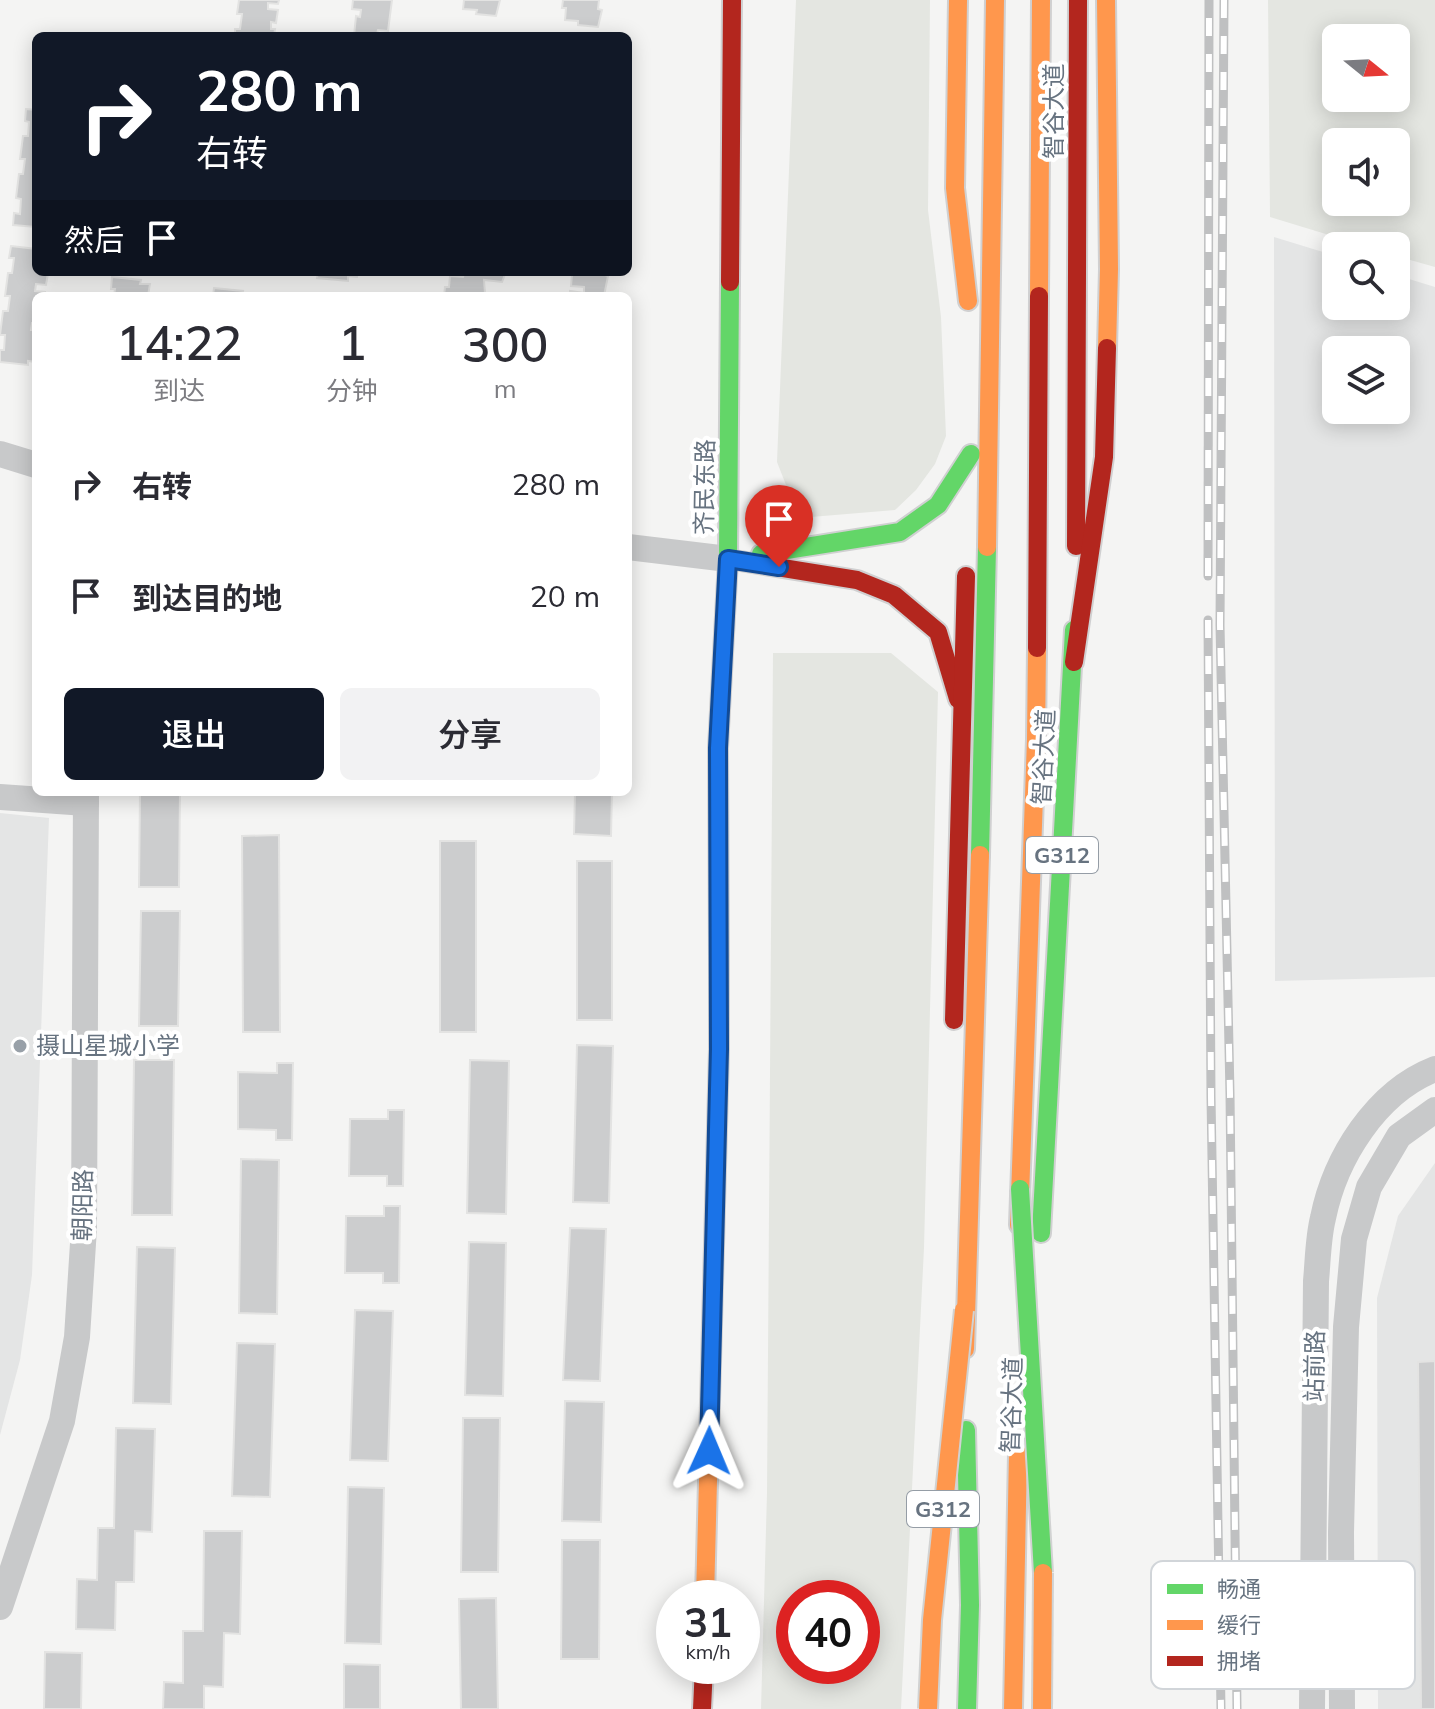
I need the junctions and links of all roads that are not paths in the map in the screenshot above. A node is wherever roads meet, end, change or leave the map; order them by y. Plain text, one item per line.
1 (732, 0) edge
2 (958, 0) edge
3 (976, 0) edge
4 (995, 0) edge
5 (1041, 0) edge
6 (1078, 0) edge
7 (1106, 0) edge
8 (976, 48) dead end
9 (975, 95) dead end
10 (972, 335) junction
11 (0, 454) edge
12 (971, 454) junction
13 (32, 464) edge
14 (969, 501) dead end
15 (632, 547) edge
16 (728, 559) junction
17 (967, 565) dead end
18 (1074, 662) junction
19 (961, 707) junction
20 (0, 797) edge
21 (86, 798) edge
22 (953, 1039) dead end
23 (1435, 1069) edge
24 (1435, 1110) edge
25 (1020, 1189) junction
26 (956, 1309) junction
27 (1313, 1561) edge
28 (1341, 1561) edge
29 (705, 1580) edge
30 (2, 1597) edge
31 (703, 1684) edge
32 (1312, 1689) edge
33 (1342, 1689) edge
34 (702, 1709) edge
35 (928, 1709) edge
36 (941, 1709) edge
37 (967, 1709) edge
38 (1013, 1709) edge
39 (1027, 1709) edge
40 (1042, 1709) edge
41 (1312, 1709) edge
42 (1342, 1709) edge

1 - 16 main road, 齐民东路
2 - 10 main road
3 - 8 main road
4 - 26 main road, 智谷大道 / G312
5 - 25 main road, 智谷大道 / G312
6 - 18 main road, 智谷大道 / G312
7 - 18 main road
9 - 10 main road
10 - 12 main road
11 - 13 street
12 - 14 main road
12 - 16 main road
15 - 16 street
16 - 19 main road
16 - 29 main road, 齐民东路
17 - 19 main road
18 - 39 main road, 智谷大道 / G312
19 - 22 main road
20 - 21 street
21 - 30 street, 朝阳路
23 - 27 street, 站前路
24 - 28 street, 站前路
25 - 38 main road, 智谷大道 / G312, bridge
25 - 40 main road, bridge
26 - 35 main road, G312, bridge
26 - 36 main road, 智谷大道 / G312
26 - 37 main road, 智谷大道 / G312, bridge
31 - 34 main road
32 - 41 street, 站前路
33 - 42 street, 站前路

